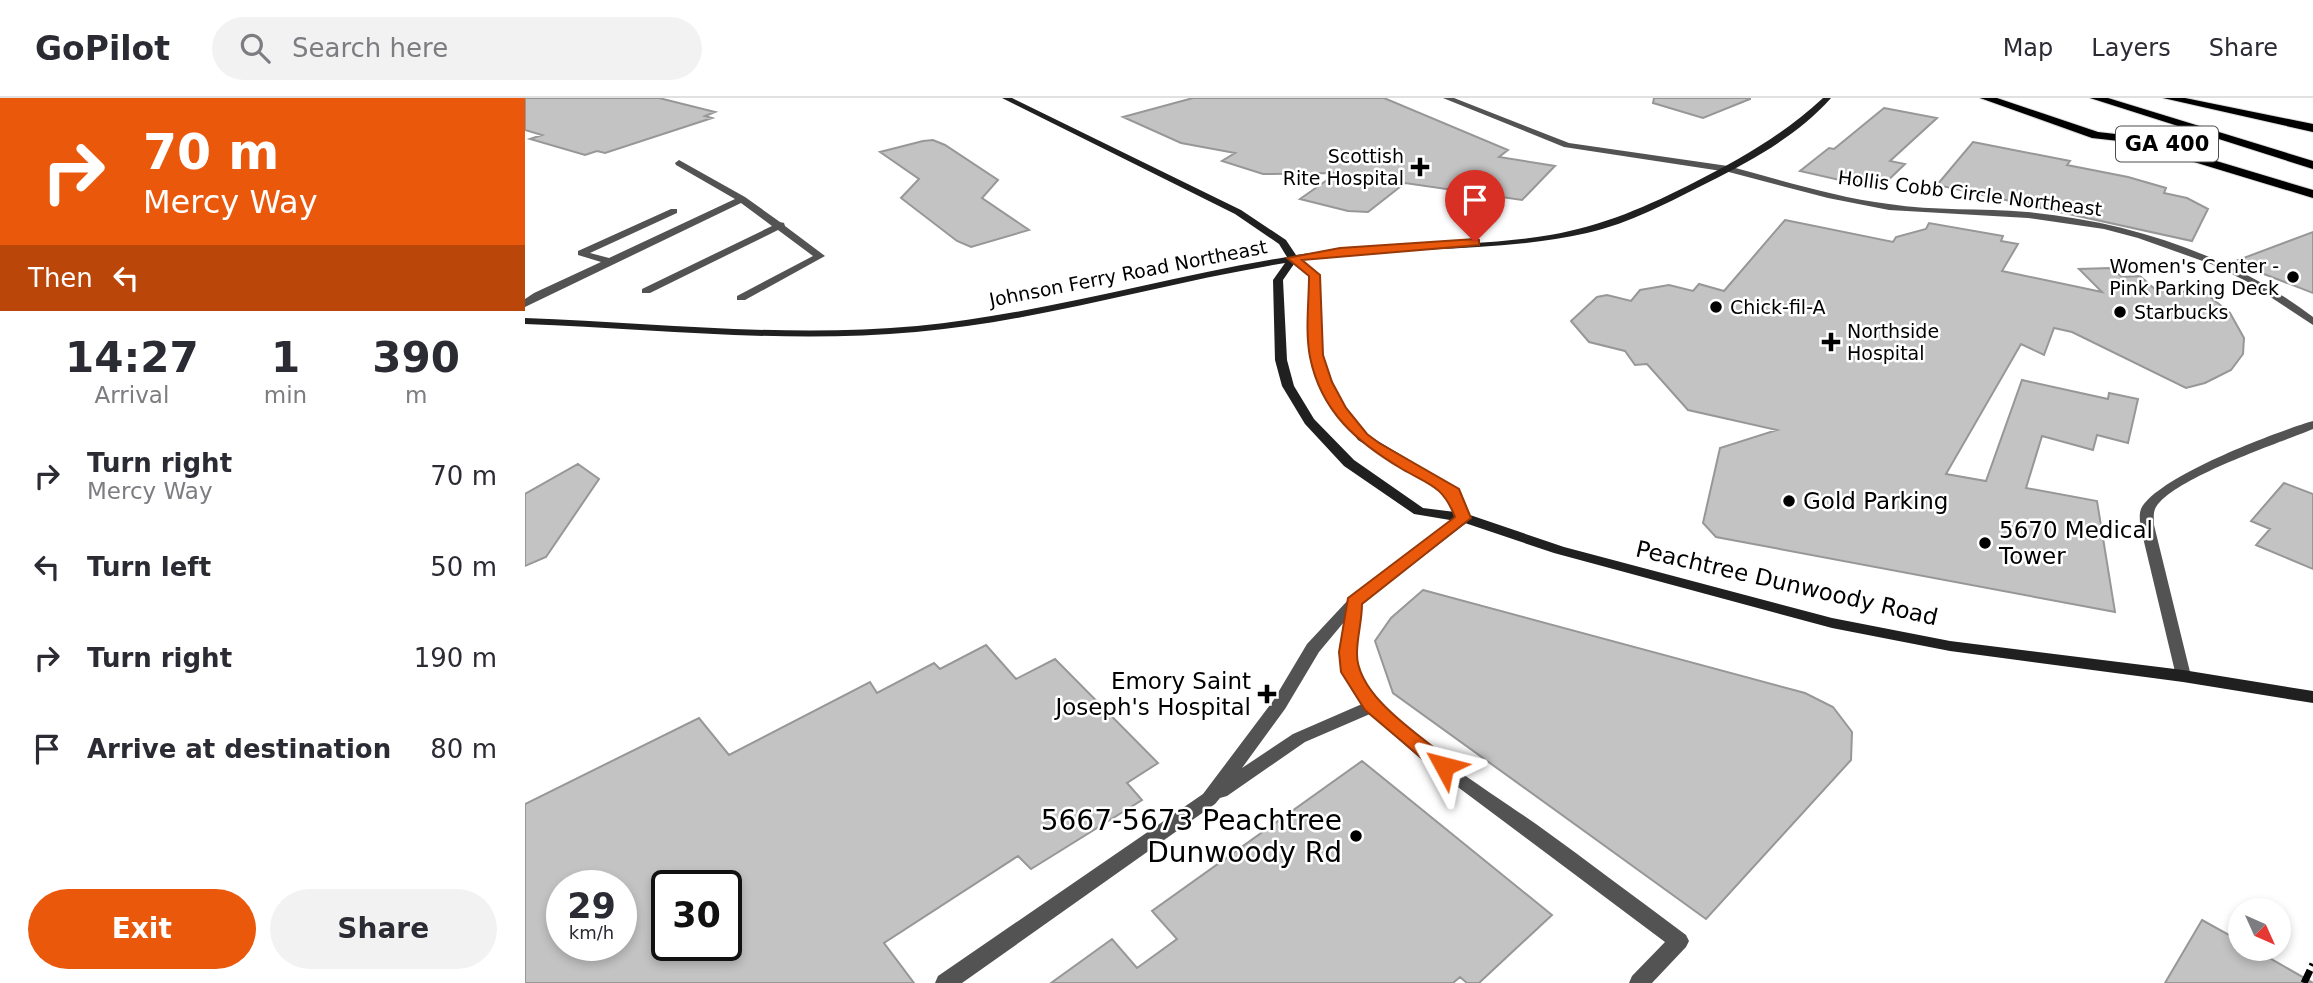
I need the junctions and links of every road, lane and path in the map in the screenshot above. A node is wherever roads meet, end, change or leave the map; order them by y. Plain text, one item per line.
1 (1006, 98) edge
2 (1447, 98) edge
3 (1826, 98) edge
4 (1986, 98) edge
5 (2022, 98) edge
6 (2096, 98) edge
7 (2169, 98) edge
8 (2210, 98) edge
9 (2313, 119) edge
10 (2313, 128) edge
11 (2096, 135) junction
12 (679, 163) dead end
13 (2313, 165) edge
14 (1728, 169) junction
15 (2313, 188) edge
16 (2313, 194) edge
17 (742, 199) junction
18 (2313, 209) edge
19 (674, 211) dead end
20 (782, 225) junction
21 (1293, 258) junction
22 (609, 261) junction
23 (646, 291) dead end
24 (525, 293) edge
25 (538, 295) junction
26 (741, 298) dead end
27 (525, 304) edge
28 (525, 321) edge
29 (2313, 322) edge
30 (2313, 425) edge
31 (1464, 518) junction
32 (1354, 602) junction
33 (2183, 676) junction
34 (2313, 697) edge
35 (1372, 706) junction
36 (1209, 799) junction
37 (945, 983) edge
38 (1639, 983) edge

1 - 21 main road
2 - 14 street, Hollis Cobb Circle Northeast
3 - 14 main road, Johnson Ferry Road Northeast
4 - 11 highway
5 - 15 highway, GA 400
6 - 13 highway, GA 400
7 - 10 highway
8 - 9 highway
11 - 16 highway
11 - 18 highway
12 - 17 street
14 - 21 main road, Johnson Ferry Road Northeast
14 - 29 street, Hollis Cobb Circle Northeast
17 - 20 street
17 - 22 street
19 - 22 street
20 - 23 street
20 - 26 street
21 - 28 main road, Johnson Ferry Road Northeast
21 - 31 main road
21 - 31 main road, Peachtree Dunwoody Road
22 - 25 street
24 - 25 street
25 - 27 street
30 - 33 street
31 - 32 street
31 - 33 main road, Peachtree Dunwoody Road
32 - 35 street
32 - 36 street
33 - 34 main road, Peachtree Dunwoody Road
35 - 36 street
35 - 38 street
36 - 37 street

